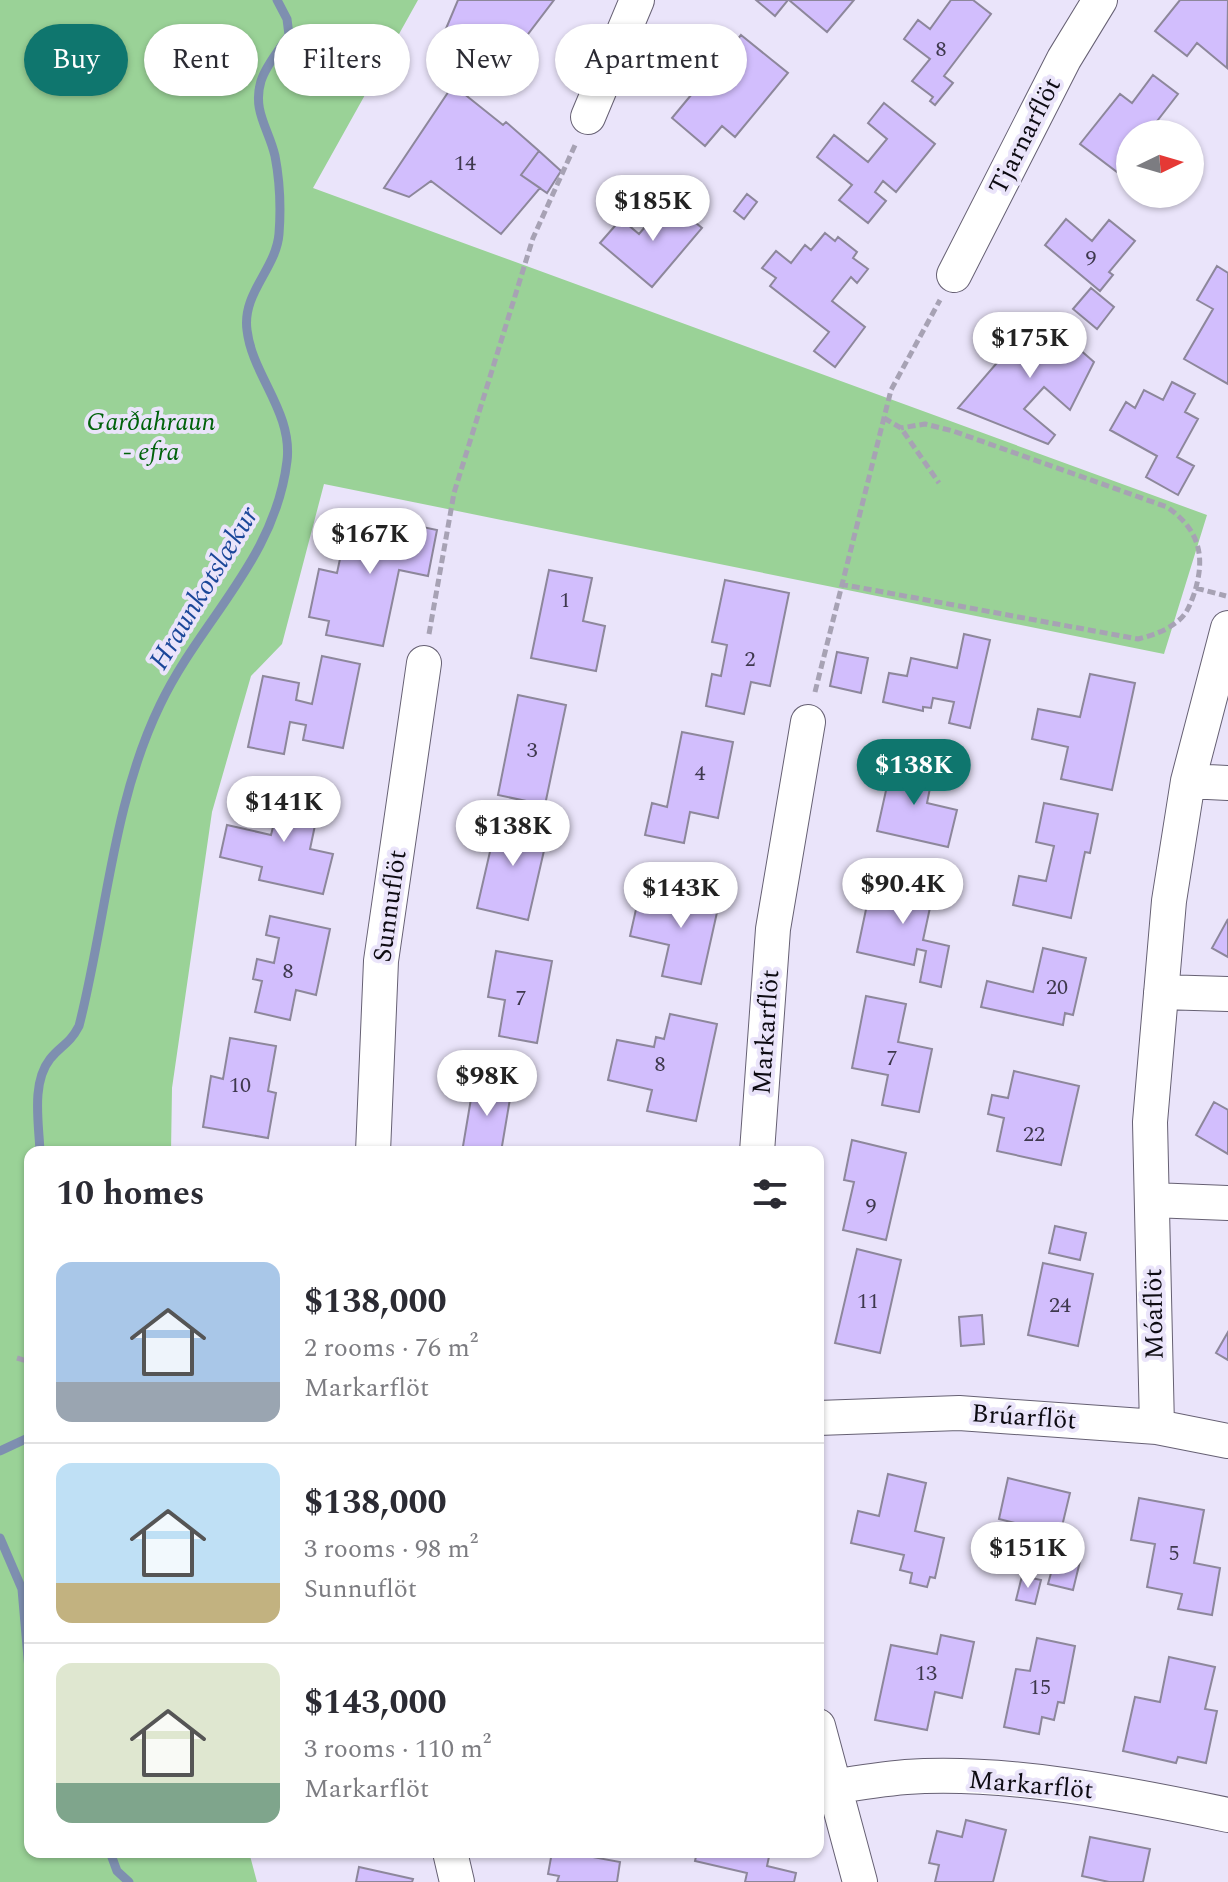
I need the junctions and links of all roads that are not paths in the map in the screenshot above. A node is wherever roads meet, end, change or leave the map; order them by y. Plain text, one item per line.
1 (637, 0) edge
2 (1100, 0) edge
3 (588, 117) road end
4 (954, 275) road end
5 (1228, 628) edge
6 (424, 663) road end
7 (808, 722) road end
8 (1188, 781) junction
9 (1228, 783) edge
10 (1161, 992) junction
11 (1228, 994) edge
12 (373, 1146) edge
13 (757, 1146) edge
14 (1152, 1200) junction
15 (1228, 1203) edge
16 (824, 1418) edge
17 (1157, 1427) junction
18 (1228, 1441) edge
19 (824, 1750) edge
20 (833, 1787) junction
21 (1228, 1815) edge
22 (451, 1858) edge
23 (457, 1882) edge
24 (860, 1882) edge

1 - 3 street
2 - 4 street, Tjarnarflöt
5 - 8 street, Móaflöt
6 - 12 street, Sunnuflöt
7 - 13 street, Markarflöt
8 - 9 street
8 - 10 street, Móaflöt
10 - 11 street
10 - 14 street, Móaflöt
14 - 15 street
14 - 17 street, Móaflöt
16 - 17 street, Brúarflöt
17 - 18 street, Brúarflöt
19 - 20 street
20 - 21 street, Markarflöt
20 - 24 street
22 - 23 street

